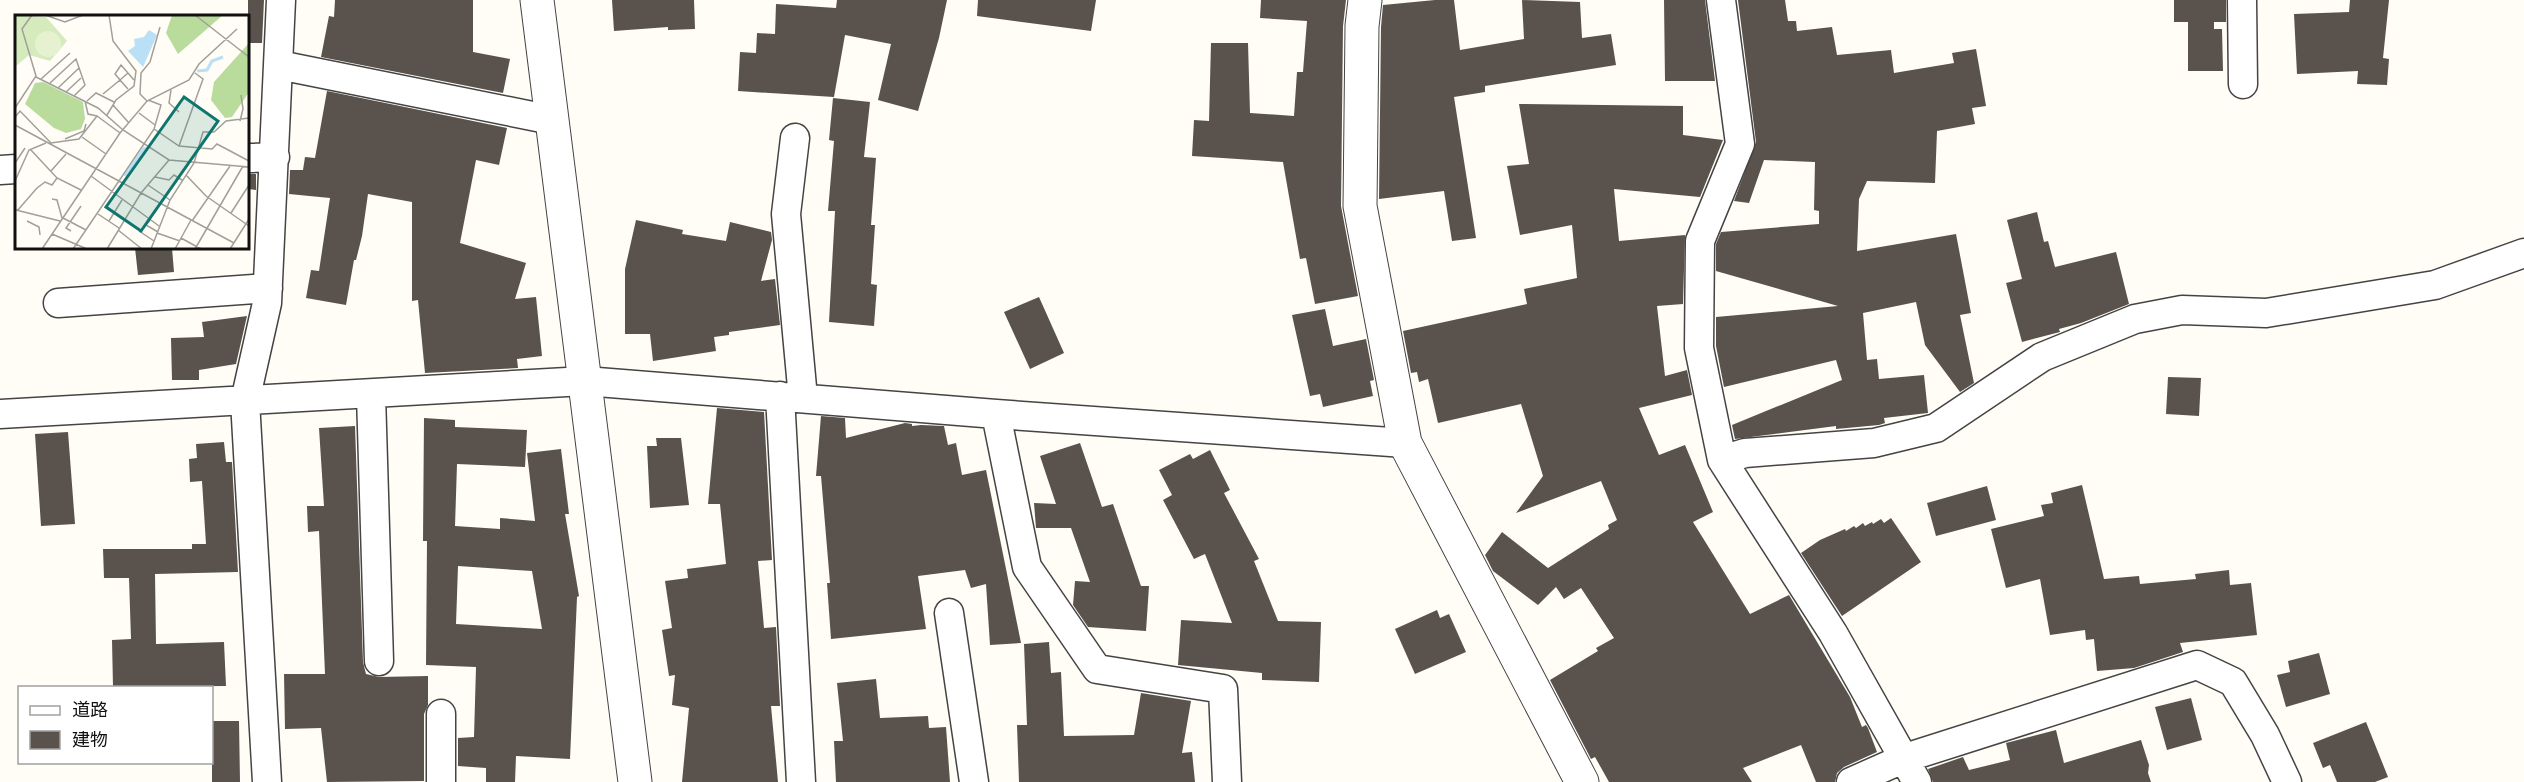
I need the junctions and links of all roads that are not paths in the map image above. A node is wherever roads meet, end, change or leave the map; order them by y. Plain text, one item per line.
1 (281, 0) edge
2 (537, 0) edge
3 (1365, 0) edge
4 (1721, 0) edge
5 (2242, 0) edge
6 (279, 65) junction
7 (2243, 84) dead end
8 (552, 120) junction
9 (795, 138) dead end
10 (275, 157) junction
11 (249, 158) edge
12 (2524, 253) edge
13 (268, 288) junction
14 (58, 303) dead end
15 (585, 381) junction
16 (372, 395) junction
17 (792, 397) junction
18 (244, 401) junction
19 (0, 414) edge
20 (996, 414) junction
21 (1405, 443) junction
22 (1722, 460) junction
23 (949, 613) dead end
24 (379, 661) dead end
25 (441, 714) dead end
26 (1911, 770) edge
27 (267, 782) edge
28 (441, 782) edge
29 (635, 782) edge
30 (801, 782) edge
31 (974, 782) edge
32 (1227, 782) edge
33 (1582, 782) edge
34 (1851, 782) edge
35 (2287, 782) edge

1 - 6 street
2 - 8 street
3 - 21 street
4 - 22 street
5 - 7 street
6 - 8 street
6 - 10 street
8 - 15 street
9 - 17 street
10 - 11 street
10 - 13 street
12 - 22 street
13 - 14 street
13 - 18 street
15 - 16 street
15 - 17 street
15 - 29 street
16 - 18 street
16 - 24 street
17 - 20 street
17 - 30 street
18 - 19 street
18 - 27 street
20 - 21 street
20 - 32 street
21 - 33 street
22 - 26 street
23 - 31 street
25 - 28 street
26 - 34 street
26 - 35 street

